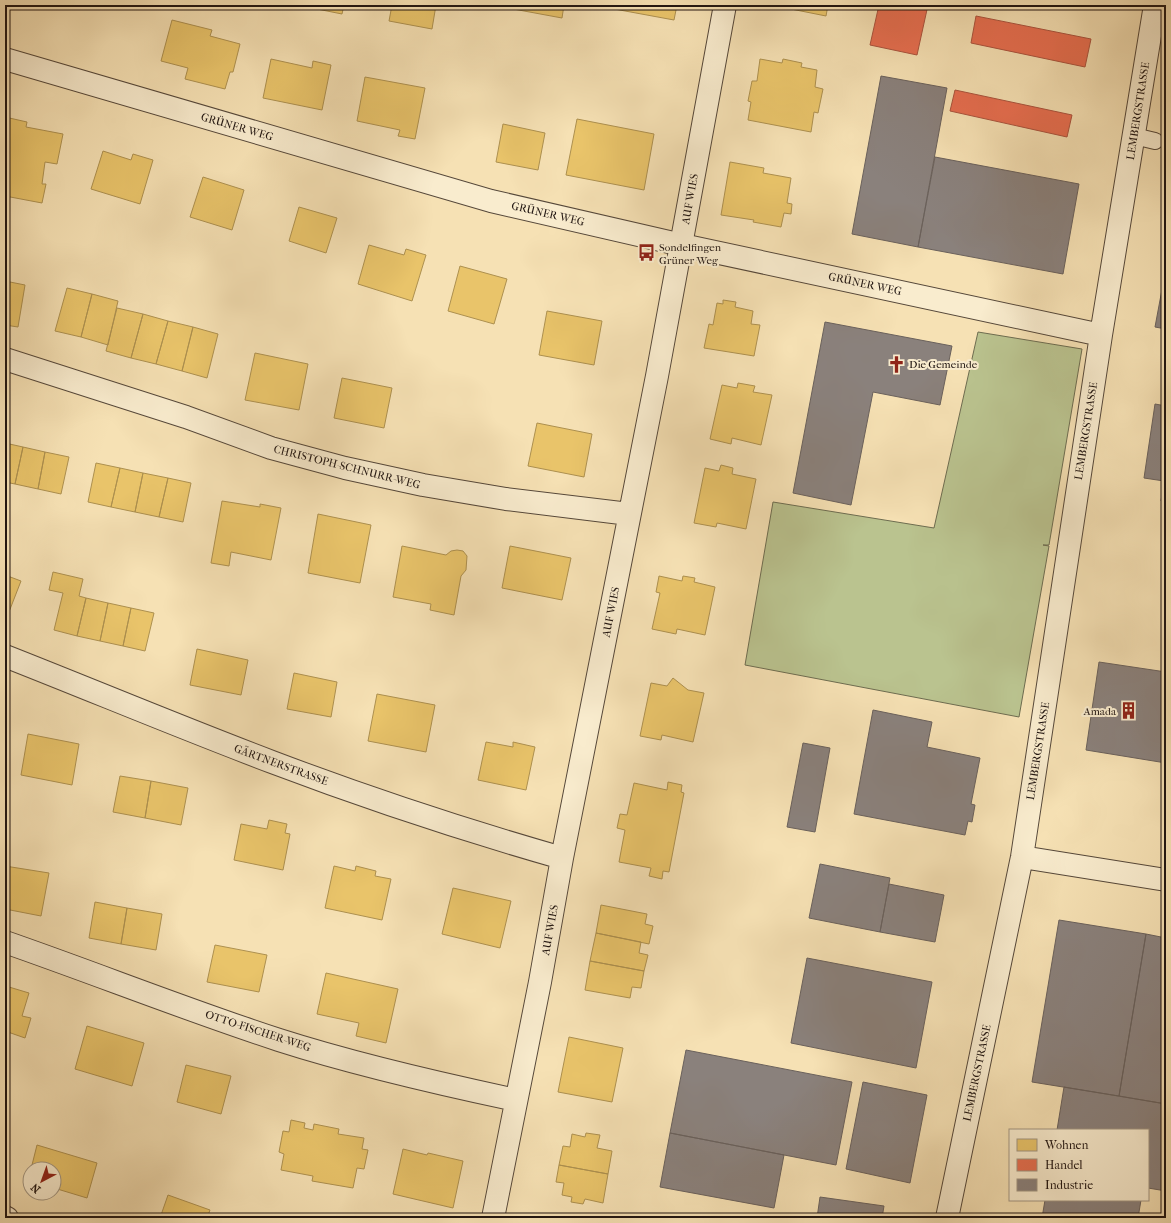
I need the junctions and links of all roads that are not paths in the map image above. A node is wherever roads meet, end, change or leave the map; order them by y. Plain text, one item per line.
1 (725, 5) edge
2 (1156, 5) edge
3 (5, 59) edge
4 (682, 245) junction
5 (1101, 335) junction
6 (5, 359) edge
7 (629, 514) junction
8 (5, 656) edge
9 (1022, 857) junction
10 (562, 858) junction
11 (1166, 880) edge
12 (5, 942) edge
13 (516, 1100) junction
14 (493, 1218) edge
15 (947, 1218) edge

1 - 4 street, AUF WIES
2 - 5 street, LEMBERGSTRASSE
3 - 4 street, GRÜNER WEG
4 - 5 street, GRÜNER WEG
4 - 7 street, AUF WIES
5 - 9 street, LEMBERGSTRASSE
6 - 7 street, CHRISTOPH-SCHNURR-WEG
7 - 10 street, AUF WIES
8 - 10 street, GÄRTNERSTRASSE
9 - 11 street
9 - 15 street, LEMBERGSTRASSE
10 - 13 street, AUF WIES
12 - 13 street, OTTO-FISCHER-WEG
13 - 14 street, AUF WIES

